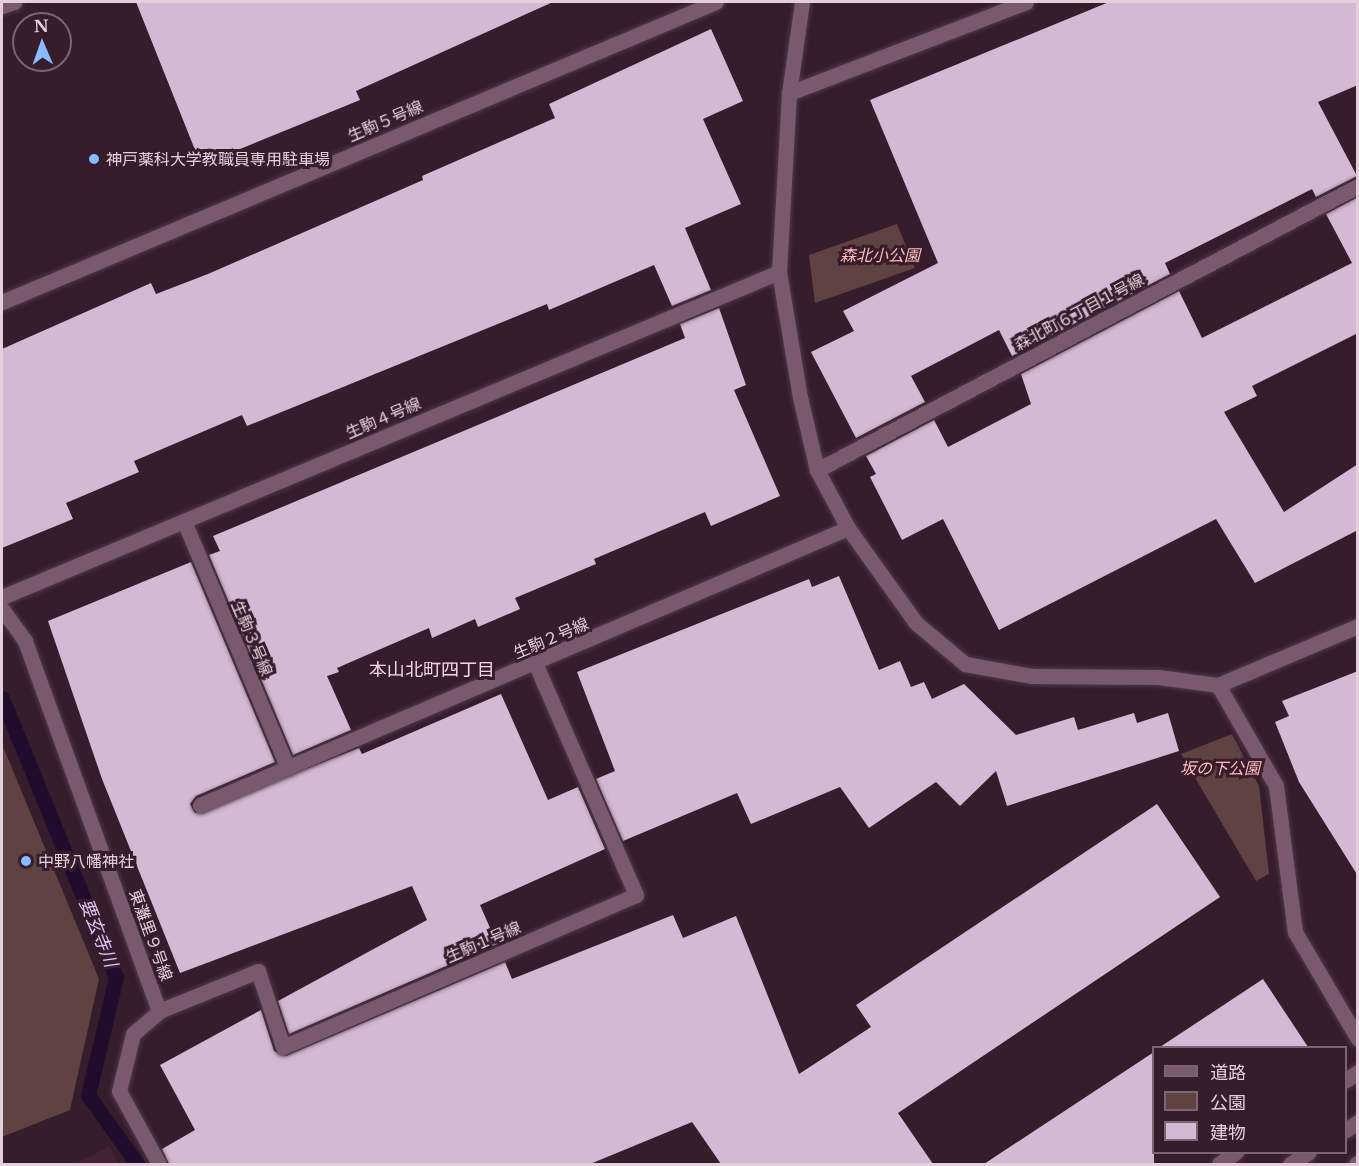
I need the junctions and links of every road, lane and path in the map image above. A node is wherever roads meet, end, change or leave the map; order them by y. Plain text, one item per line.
1 (14, 2) edge
2 (716, 2) edge
3 (802, 2) edge
4 (1026, 2) edge
5 (2, 6) edge
6 (789, 93) junction
7 (1358, 186) edge
8 (779, 272) junction
9 (2, 302) edge
10 (817, 470) junction
11 (184, 521) junction
12 (848, 528) junction
13 (2, 597) edge
14 (2, 609) edge
15 (1358, 626) edge
16 (536, 665) junction
17 (1218, 684) junction
18 (288, 768) junction
19 (200, 805) dead end
20 (159, 1011) junction
21 (1358, 1039) edge
22 (1233, 1154) edge
23 (1306, 1154) edge
24 (159, 1164) edge
25 (1219, 1164) edge
26 (1290, 1164) edge

1 - 5 street
2 - 9 street, 生駒５号線
3 - 6 street
4 - 6 street
6 - 8 street
7 - 10 street, 森北町６丁目１号線
8 - 10 street
8 - 11 street, 生駒４号線
10 - 12 street
11 - 13 street, 生駒４号線
11 - 18 street, 生駒３号線
12 - 16 street, 生駒２号線
12 - 17 street
14 - 20 street, 東灘里９号線
15 - 17 street
16 - 18 street, 生駒２号線
16 - 20 street, 生駒１号線
17 - 21 street
18 - 19 street, 生駒２号線
20 - 24 street
22 - 25 street
23 - 26 street

